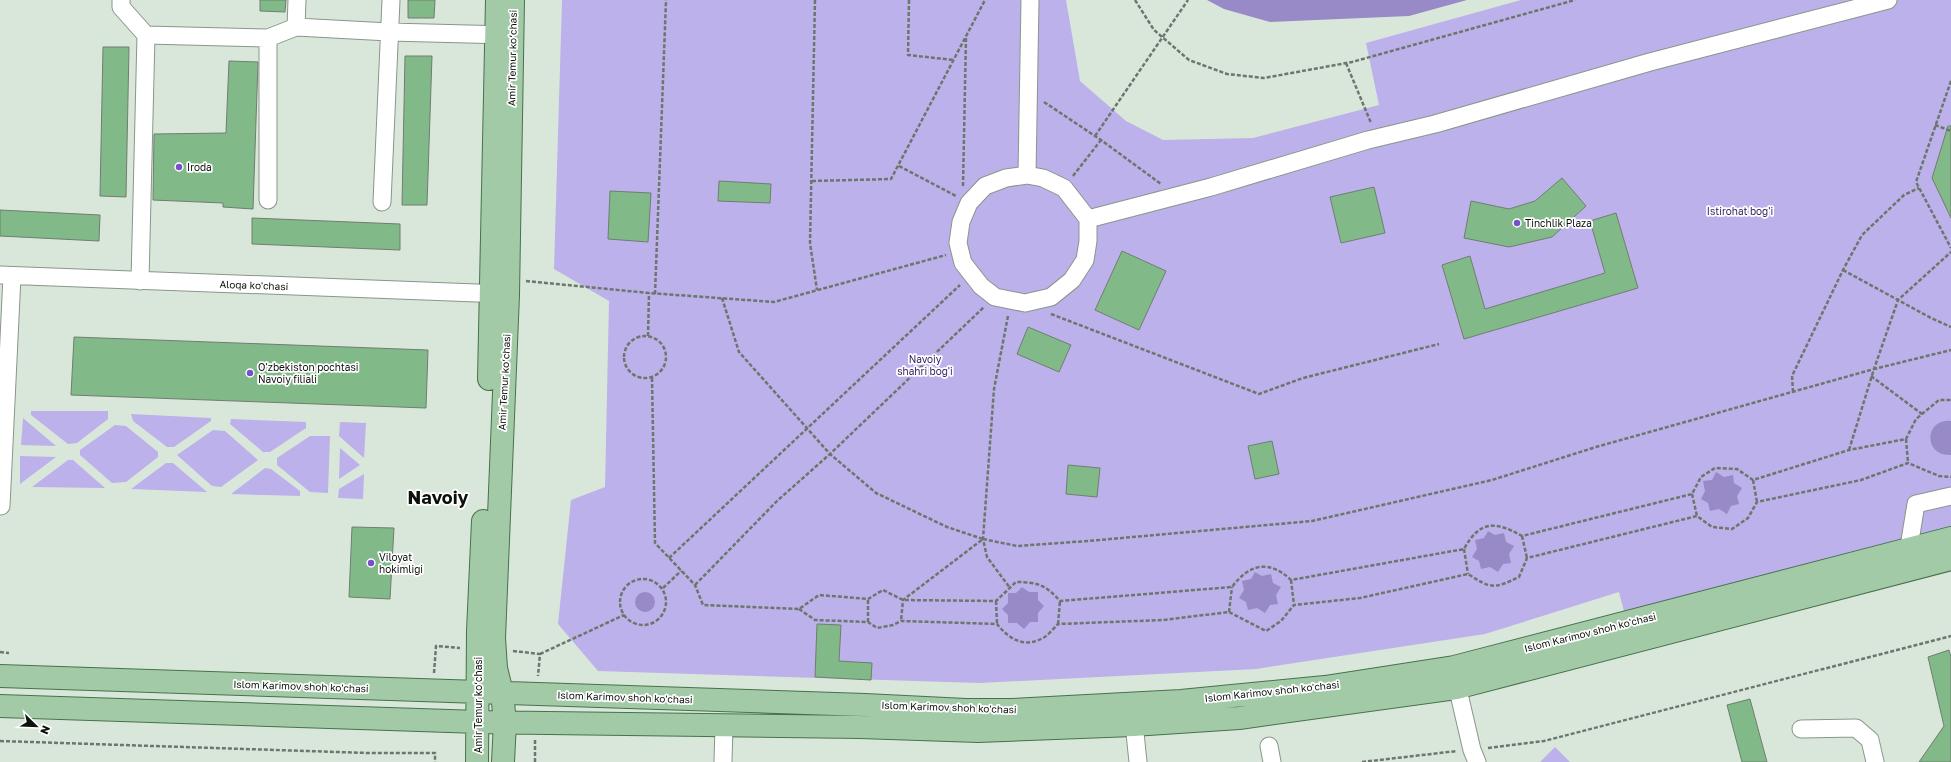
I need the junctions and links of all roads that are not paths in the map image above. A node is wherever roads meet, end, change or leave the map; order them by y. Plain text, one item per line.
1 (121, 0) edge
2 (296, 0) edge
3 (391, 0) edge
4 (496, 0) edge
5 (513, 0) edge
6 (1030, 0) edge
7 (1888, 0) edge
8 (296, 27) junction
9 (389, 32) junction
10 (146, 34) junction
11 (504, 35) junction
12 (268, 38) junction
13 (1027, 175) junction
14 (268, 200) dead end
15 (382, 202) dead end
16 (1088, 219) junction
17 (6, 275) edge
18 (140, 281) junction
19 (503, 289) junction
20 (1951, 496) edge
21 (1, 506) dead end
22 (1951, 538) edge
23 (1909, 548) junction
24 (1951, 559) edge
25 (1905, 571) junction
26 (0, 676) edge
27 (1455, 677) junction
28 (478, 692) junction
29 (502, 693) junction
30 (0, 706) edge
31 (1133, 714) junction
32 (479, 722) junction
33 (505, 722) junction
34 (724, 726) junction
35 (1801, 729) dead end
36 (1474, 756) edge
37 (477, 762) edge
38 (503, 762) edge
39 (723, 762) edge
40 (1138, 762) edge
41 (1875, 762) edge

1 - 10 street
2 - 8 street
3 - 9 street
4 - 11 main road, Amir Temur ko‘chasi
5 - 11 main road, Amir Temur ko‘chasi
6 - 13 street
7 - 16 street
8 - 9 street
8 - 12 street
9 - 11 street
9 - 15 street
10 - 12 street
10 - 18 street
11 - 19 main road, Amir Temur ko‘chasi
12 - 14 street
13 - 16 street
13 - 16 street
17 - 18 street, Aloqa ko'chasi
17 - 21 street
18 - 19 street, Aloqa ko'chasi
19 - 28 main road, Amir Temur ko‘chasi
19 - 29 main road, Amir Temur ko‘chasi
20 - 23 street
22 - 23 main road, Islom Karimov shoh ko'chasi
23 - 25 street
23 - 27 main road, Islom Karimov shoh ko'chasi
24 - 25 main road, Islom Karimov shoh ko'chasi
25 - 27 main road, Islom Karimov shoh ko'chasi
26 - 28 main road, Islom Karimov shoh ko'chasi
27 - 31 main road, Islom Karimov shoh ko'chasi
27 - 36 street
28 - 29 main road, Islom Karimov shoh ko'chasi
28 - 32 main road, Amir Temur ko‘chasi
29 - 31 main road, Islom Karimov shoh ko'chasi
29 - 33 main road, Amir Temur ko‘chasi
30 - 32 main road, Islom Karimov shoh ko'chasi
31 - 34 main road, Islom Karimov shoh ko'chasi
31 - 40 street
32 - 33 main road, Islom Karimov shoh ko'chasi
32 - 37 main road, Amir Temur ko‘chasi
33 - 34 main road, Islom Karimov shoh ko'chasi
33 - 38 main road, Amir Temur ko‘chasi
34 - 39 street
35 - 41 street

